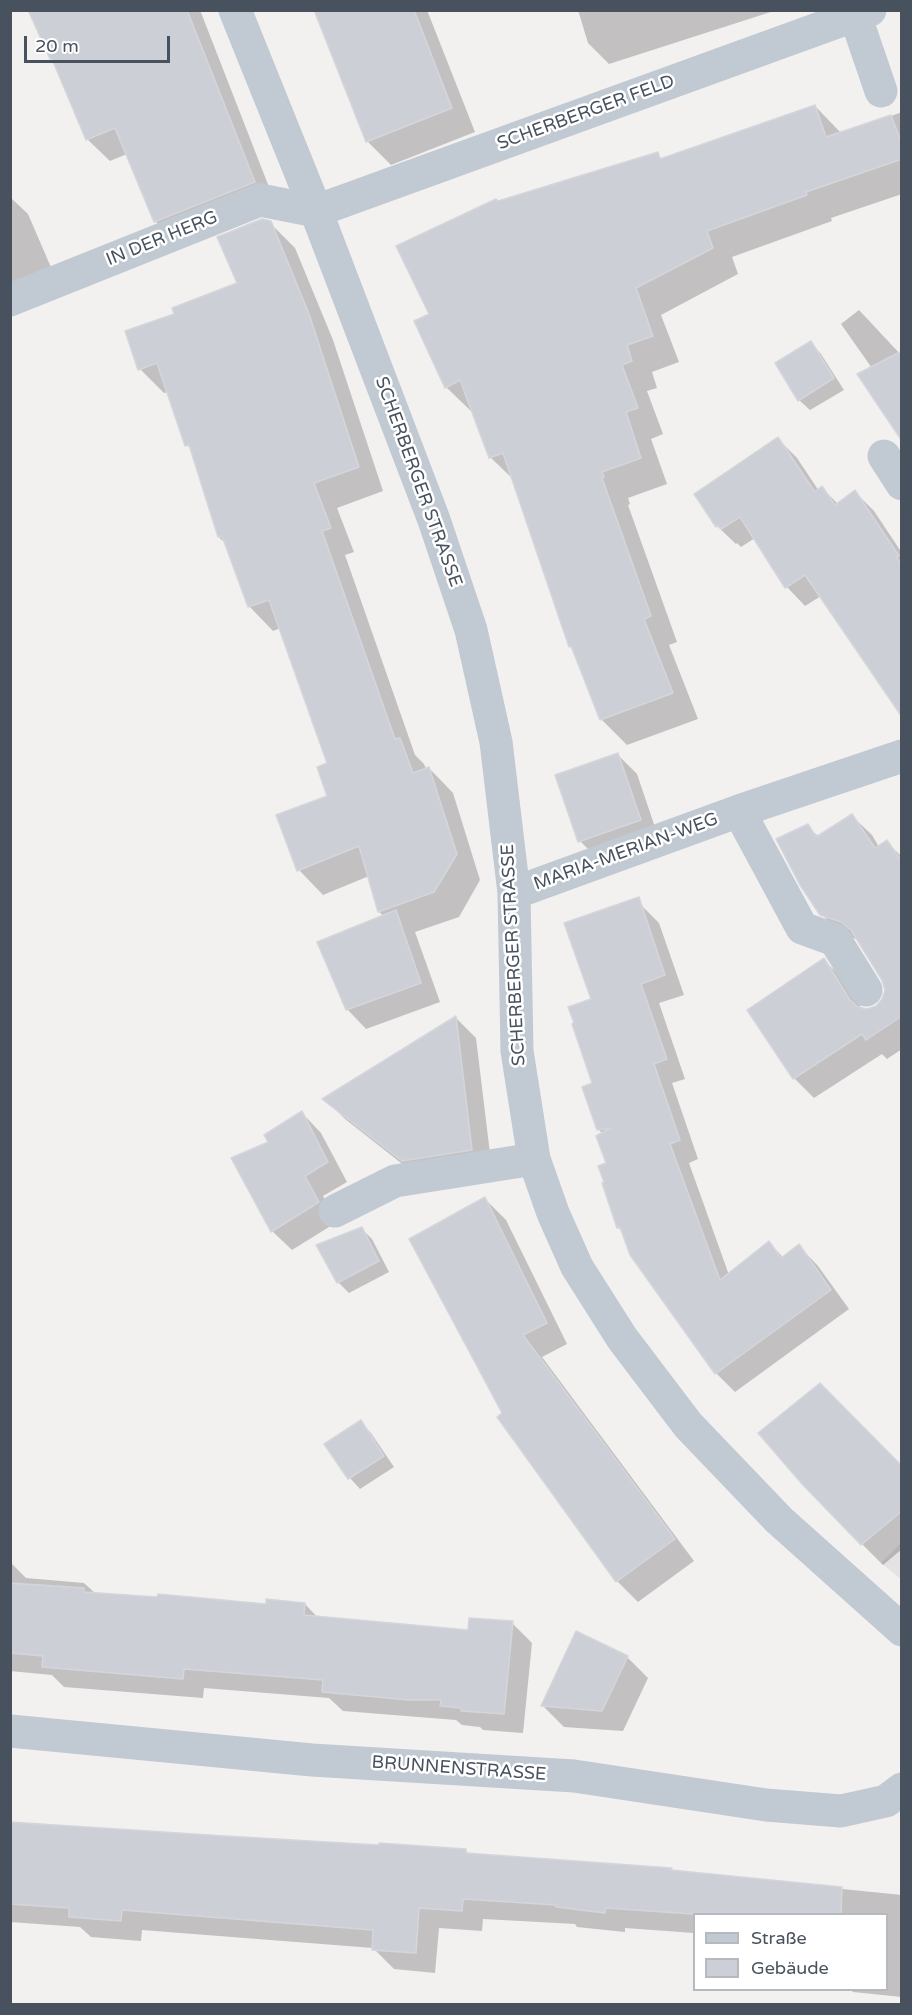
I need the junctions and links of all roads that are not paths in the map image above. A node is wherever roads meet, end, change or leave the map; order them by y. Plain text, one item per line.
1 (235, 10) edge
2 (862, 13) edge
3 (881, 91) dead end
4 (316, 211) junction
5 (10, 300) edge
6 (884, 456) dead end
7 (902, 484) edge
8 (902, 756) edge
9 (739, 811) junction
10 (514, 893) junction
11 (866, 990) dead end
12 (534, 1159) junction
13 (335, 1211) dead end
14 (902, 1630) edge
15 (10, 1731) edge
16 (902, 1789) edge

1 - 4 street, SCHERBERGER STRASSE
2 - 3 street, SCHERBERGER FELD
2 - 4 street, SCHERBERGER FELD
4 - 5 street, IN DER HERG
4 - 10 street, SCHERBERGER STRASSE
6 - 7 street
8 - 9 street, MARIA-MERIAN-WEG
9 - 10 street, MARIA-MERIAN-WEG
9 - 11 street, MARIA-MERIAN-WEG
10 - 12 street, SCHERBERGER STRASSE
12 - 13 street
12 - 14 street, SCHERBERGER STRASSE
15 - 16 street, BRUNNENSTRASSE

